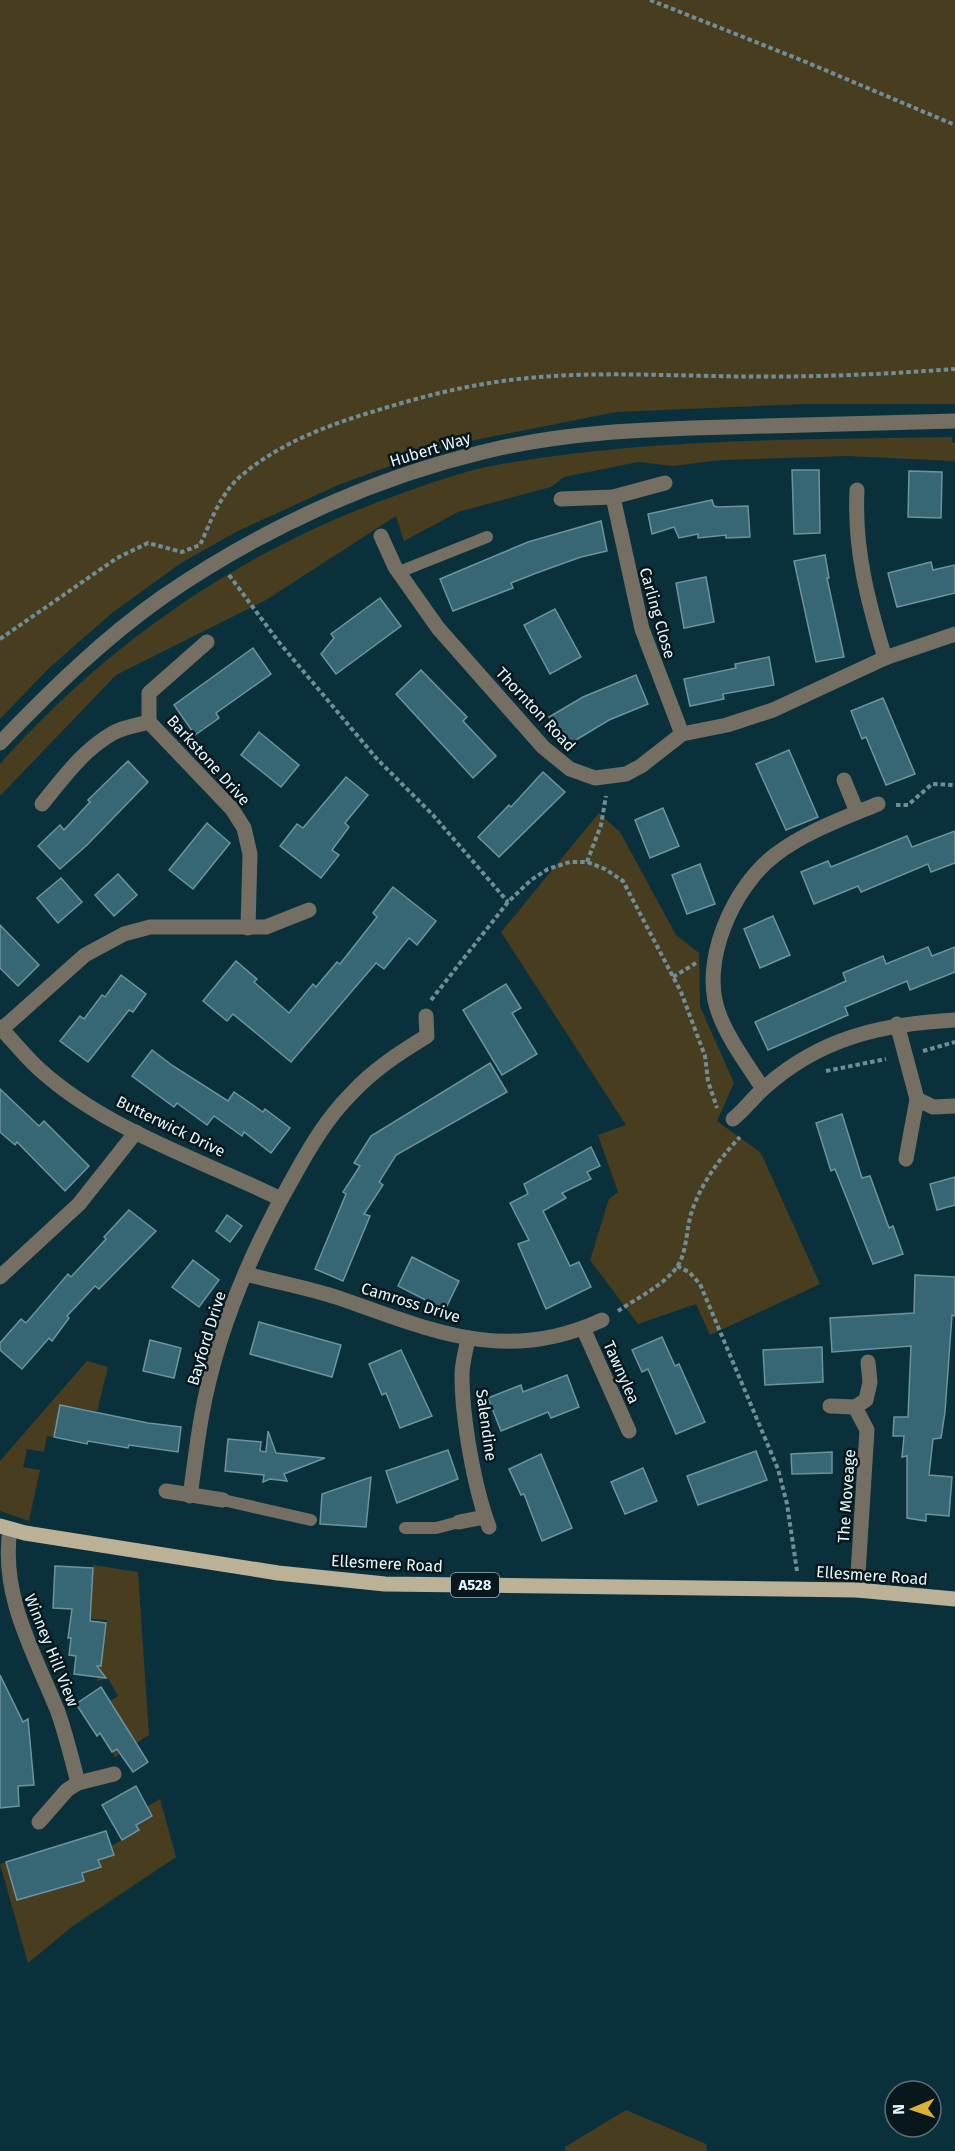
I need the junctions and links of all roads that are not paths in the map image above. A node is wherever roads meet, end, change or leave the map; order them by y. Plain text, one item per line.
1 (955, 422) edge
2 (665, 483) dead end
3 (857, 490) dead end
4 (613, 497) junction
5 (561, 499) dead end
6 (381, 536) dead end
7 (487, 537) dead end
8 (399, 572) junction
9 (955, 634) edge
10 (207, 642) dead end
11 (885, 658) junction
12 (149, 722) junction
13 (682, 734) junction
14 (0, 743) edge
15 (844, 780) dead end
16 (42, 804) dead end
17 (878, 804) road end
18 (857, 812) junction
19 (309, 910) dead end
20 (248, 928) junction
21 (426, 1016) road end
22 (955, 1020) edge
23 (897, 1024) junction
24 (1, 1028) edge
25 (763, 1089) junction
26 (917, 1099) junction
27 (955, 1106) edge
28 (730, 1120) road end
29 (136, 1132) junction
30 (906, 1159) dead end
31 (281, 1198) junction
32 (246, 1274) junction
33 (0, 1277) edge
34 (602, 1320) road end
35 (583, 1328) junction
36 (468, 1338) junction
37 (868, 1362) dead end
38 (830, 1406) dead end
39 (855, 1407) junction
40 (629, 1431) dead end
41 (166, 1491) dead end
42 (190, 1496) junction
43 (223, 1500) joint
44 (311, 1520) dead end
45 (459, 1522) joint
46 (5, 1527) edge
47 (405, 1528) dead end
48 (857, 1590) junction
49 (955, 1599) edge
50 (114, 1774) dead end
51 (78, 1783) junction
52 (39, 1822) dead end

1 - 14 street, Hubert Way
2 - 4 street
3 - 11 street
4 - 5 street
4 - 13 street, Carling Close
6 - 8 street, Thornton Road
7 - 8 lane
8 - 13 street, Thornton Road
9 - 11 street, Thornton Road
10 - 12 street, Barkstone Drive
11 - 13 street, Thornton Road
12 - 16 street
12 - 20 street, Barkstone Drive
15 - 18 street
17 - 18 street
18 - 25 street
19 - 20 street
20 - 24 street
21 - 31 street, Bayford Drive
22 - 23 street
23 - 25 street
23 - 26 street
24 - 29 street, Butterwick Drive
25 - 28 street
26 - 27 street
26 - 30 street
29 - 31 street, Butterwick Drive
29 - 33 street
31 - 32 street, Bayford Drive
32 - 36 street, Camross Drive
32 - 42 street, Bayford Drive
34 - 35 street, Camross Drive
35 - 36 street, Camross Drive
35 - 40 street, Tawnylea
36 - 45 street, Salendine
37 - 39 street
38 - 39 street
39 - 48 street, The Moveage
41 - 42 street
42 - 43 street
43 - 44 lane
45 - 47 lane
46 - 48 main road, Ellesmere Road / A528
46 - 51 street, Winney Hill View
48 - 49 main road, Ellesmere Road / A528
50 - 51 street
51 - 52 street

